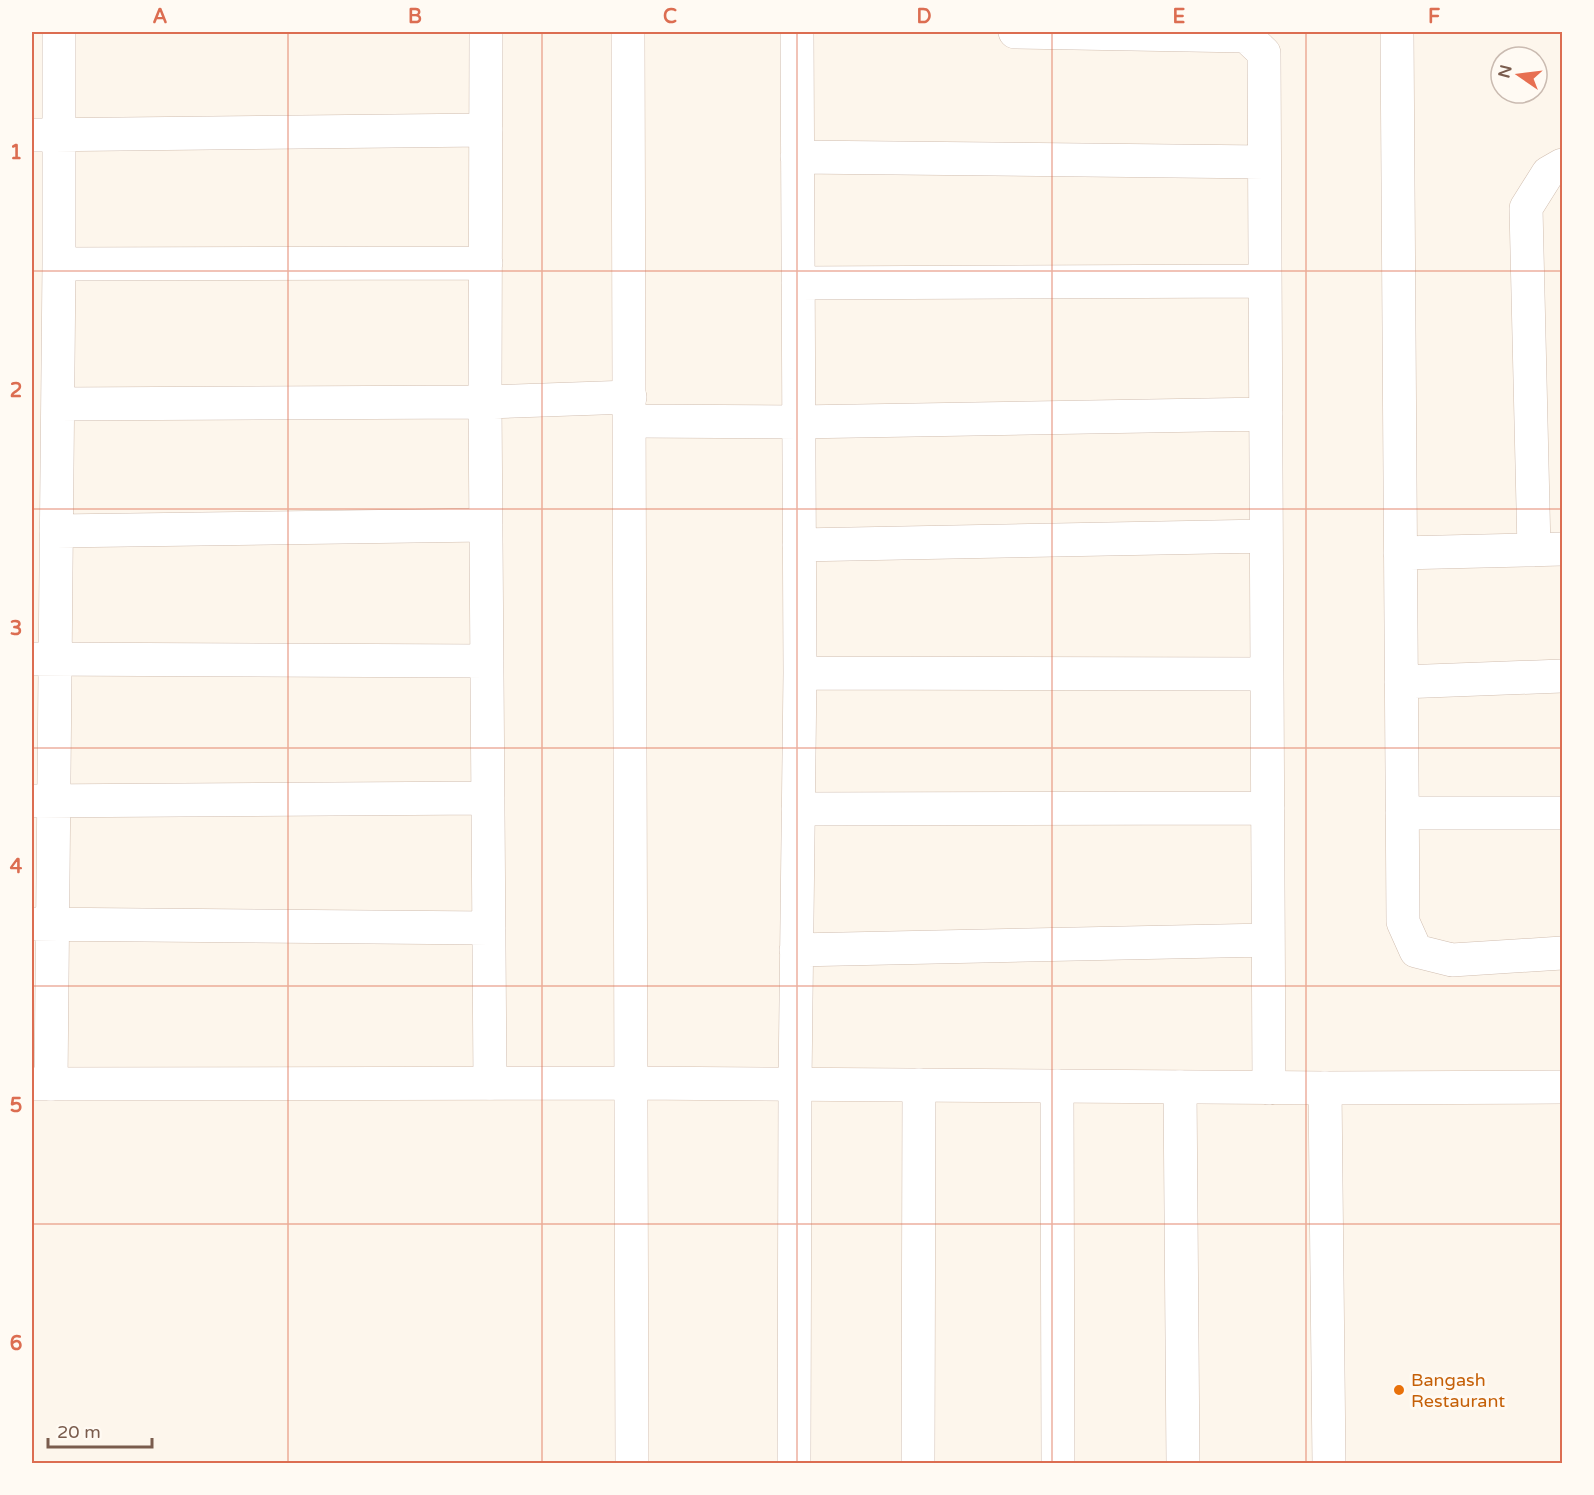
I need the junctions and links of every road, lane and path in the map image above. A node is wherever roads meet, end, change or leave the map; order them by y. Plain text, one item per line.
1 (59, 32) edge
2 (486, 32) edge
3 (628, 32) edge
4 (797, 32) edge
5 (1015, 32) edge
6 (1397, 32) edge
7 (486, 130) junction
8 (45, 135) edge
9 (798, 157) junction
10 (1264, 162) junction
11 (1563, 165) edge
12 (486, 263) junction
13 (59, 264) junction
14 (1265, 281) junction
15 (798, 283) junction
16 (485, 402) junction
17 (58, 404) junction
18 (630, 409) junction
19 (1266, 414) junction
20 (798, 422) junction
21 (486, 525) junction
22 (56, 531) junction
23 (1266, 537) junction
24 (799, 545) junction
25 (1548, 549) edge
26 (1400, 553) junction
27 (43, 659) edge
28 (487, 661) junction
29 (800, 673) junction
30 (1267, 674) junction
31 (1563, 676) edge
32 (1401, 682) junction
33 (488, 798) junction
34 (43, 801) edge
35 (1268, 808) junction
36 (798, 809) junction
37 (1402, 813) junction
38 (1563, 813) edge
39 (42, 924) edge
40 (489, 928) junction
41 (1268, 940) junction
42 (796, 950) junction
43 (1563, 953) edge
44 (490, 1083) junction
45 (632, 1083) junction
46 (41, 1084) edge
47 (795, 1084) junction
48 (919, 1085) junction
49 (1057, 1086) junction
50 (1180, 1087) junction
51 (1563, 1087) edge
52 (1269, 1088) junction
53 (1325, 1088) junction
54 (632, 1464) edge
55 (794, 1464) edge
56 (918, 1464) edge
57 (1058, 1464) edge
58 (1183, 1464) edge
59 (1329, 1464) edge

1 - 8 street
2 - 7 street
3 - 18 street
4 - 9 street
5 - 10 street
6 - 26 street
7 - 8 street
7 - 12 street
8 - 13 street
9 - 10 street
9 - 15 street
10 - 14 street
11 - 25 street
12 - 13 street
12 - 16 street
13 - 17 street
14 - 15 street
14 - 19 street
15 - 20 street
16 - 17 street
16 - 18 street
16 - 21 street
17 - 22 street
18 - 20 street
18 - 45 street
19 - 20 street
19 - 23 street
20 - 24 street
21 - 22 street
21 - 28 street
22 - 27 street
23 - 24 street
23 - 30 street
24 - 29 street
25 - 26 street
26 - 32 street
27 - 28 street
27 - 34 street
28 - 33 street
29 - 30 street
29 - 36 street
30 - 35 street
31 - 32 street
32 - 37 street
33 - 34 street
33 - 40 street
34 - 39 street
35 - 36 street
35 - 41 street
36 - 42 street
37 - 38 street
37 - 43 street
39 - 40 street
39 - 46 street
40 - 44 street
41 - 42 street
41 - 52 street
42 - 47 street
44 - 45 street
44 - 46 street
45 - 47 street
45 - 54 street
47 - 48 street
47 - 55 street
48 - 49 street
48 - 56 street
49 - 50 street
49 - 57 street
50 - 52 street
50 - 58 street
51 - 53 street
52 - 53 street
53 - 59 street

